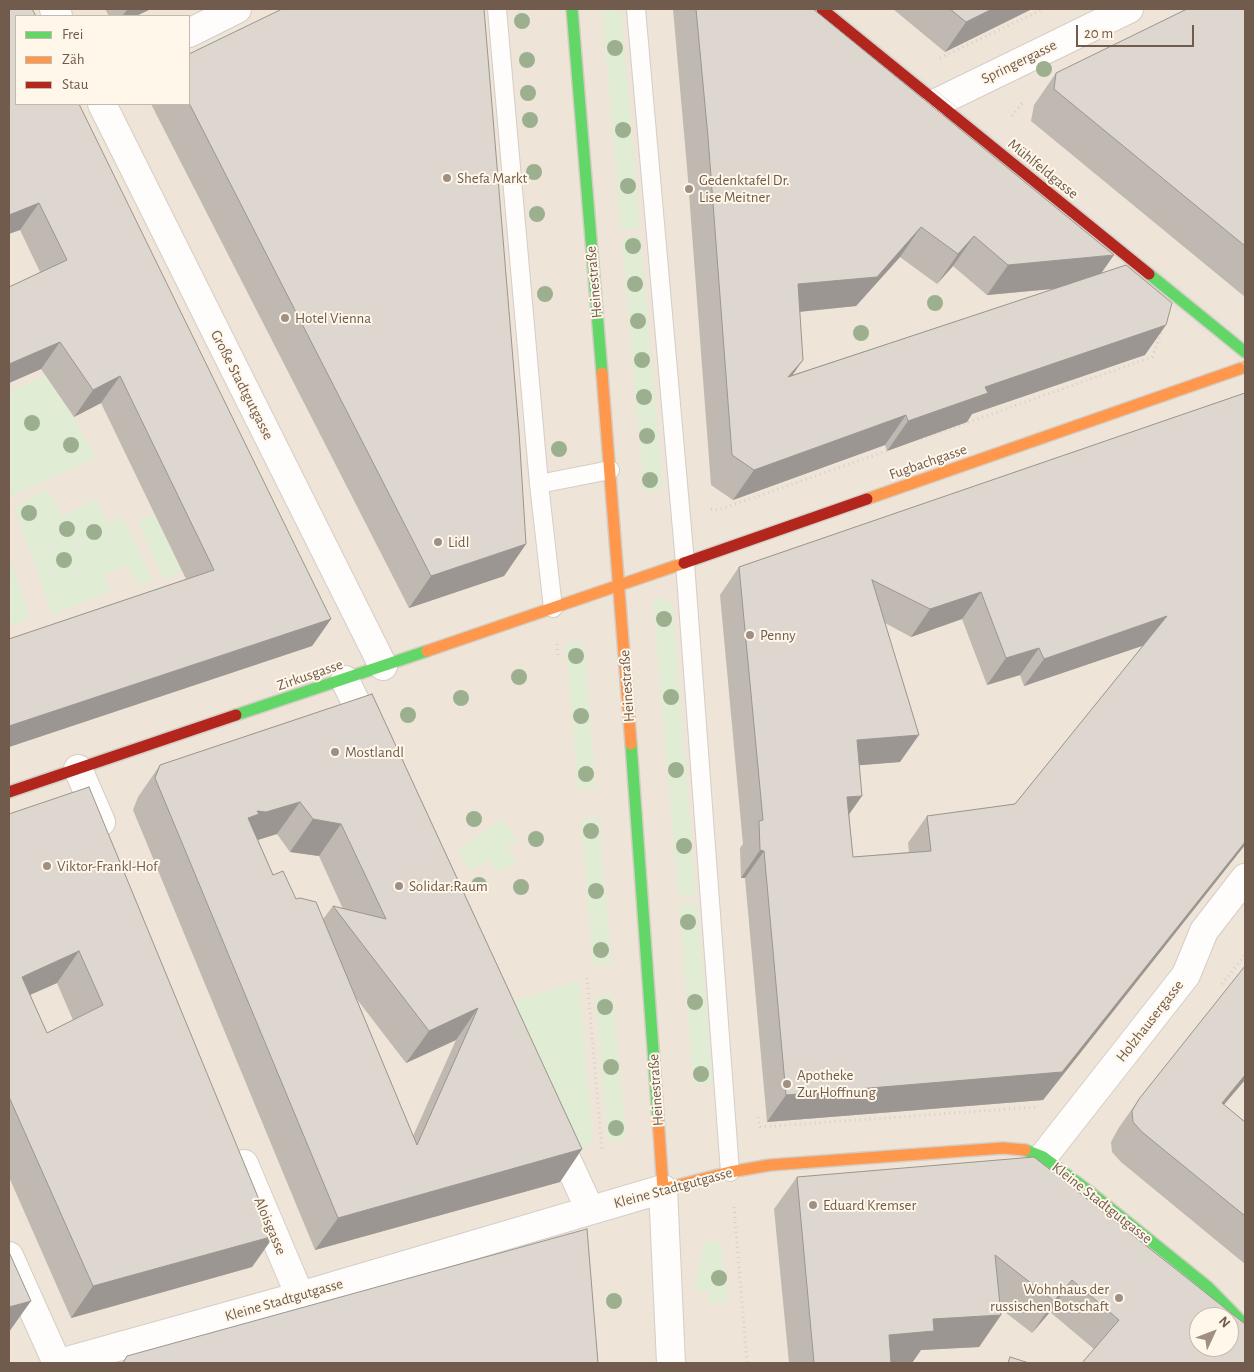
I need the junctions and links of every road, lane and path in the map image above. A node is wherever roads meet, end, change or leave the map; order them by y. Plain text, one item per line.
1 (238, 9) edge
2 (497, 9) edge
3 (572, 9) edge
4 (636, 9) edge
5 (822, 9) edge
6 (1043, 9) edge
7 (1129, 9) edge
8 (190, 33) edge
9 (934, 60) dead end
10 (936, 103) junction
11 (102, 105) edge
12 (1162, 332) edge
13 (1245, 352) edge
14 (1245, 367) edge
15 (913, 442) edge
16 (896, 448) edge
17 (610, 470) junction
18 (539, 484) junction
19 (710, 554) junction
20 (685, 563) junction
21 (620, 585) junction
22 (553, 608) junction
23 (383, 666) junction
24 (345, 680) junction
25 (381, 756) edge
26 (78, 769) junction
27 (9, 792) edge
28 (109, 842) edge
29 (1245, 878) edge
30 (587, 978) dead end
31 (542, 1105) edge
32 (1042, 1107) edge
33 (757, 1112) dead end
34 (235, 1142) edge
35 (603, 1154) dead end
36 (1043, 1157) junction
37 (730, 1172) junction
38 (663, 1189) junction
39 (590, 1210) junction
40 (9, 1256) edge
41 (300, 1296) junction
42 (1245, 1324) edge
43 (58, 1363) edge
44 (671, 1363) edge
45 (747, 1363) edge

1 - 8 street
2 - 18 lane
3 - 17 street, Heinestraße
4 - 20 lane
5 - 10 street, Mühlfeldgasse
6 - 9 path
7 - 10 street, Springergasse
10 - 13 street, Mühlfeldgasse
11 - 23 street, Große Stadtgutgasse
12 - 15 path
14 - 19 street, Fugbachgasse
16 - 19 path
17 - 18 lane
17 - 21 street, Heinestraße
18 - 22 lane
19 - 20 street, Fugbachgasse
20 - 21 street, Fugbachgasse
20 - 37 lane
21 - 22 street, Zirkusgasse
21 - 38 street, Heinestraße
22 - 23 street, Zirkusgasse
23 - 24 street, Zirkusgasse
24 - 25 street
24 - 26 street, Zirkusgasse
26 - 27 street, Zirkusgasse
26 - 28 street
29 - 36 street, Holzhausergasse
30 - 35 path
31 - 39 street
32 - 33 path
34 - 41 street, Aloisgasse
36 - 37 street, Kleine Stadtgutgasse
36 - 42 street, Kleine Stadtgutgasse
37 - 38 street, Kleine Stadtgutgasse
37 - 45 path
38 - 39 street, Kleine Stadtgutgasse
38 - 44 street, Heinestraße
39 - 41 street, Kleine Stadtgutgasse
40 - 43 street
41 - 43 street, Kleine Stadtgutgasse

